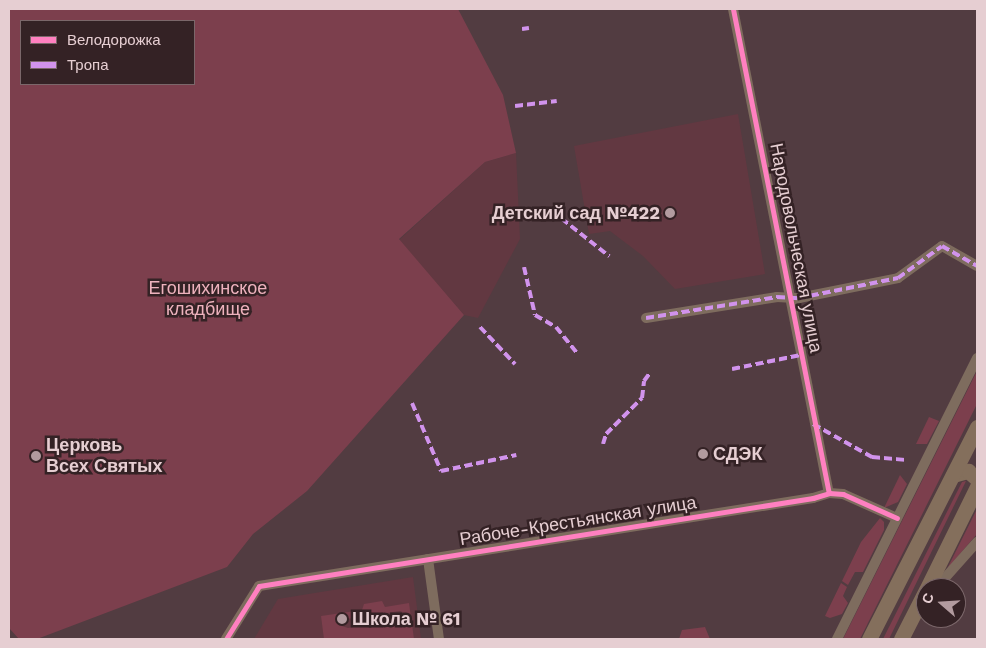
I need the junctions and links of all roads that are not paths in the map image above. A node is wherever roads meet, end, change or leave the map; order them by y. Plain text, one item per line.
1 (733, 9) edge
2 (977, 266) edge
3 (789, 297) junction
4 (646, 318) dead end
5 (977, 358) edge
6 (977, 427) edge
7 (953, 475) junction
8 (977, 479) edge
9 (977, 487) edge
10 (829, 493) junction
11 (897, 518) junction
12 (977, 542) edge
13 (428, 560) junction
14 (932, 578) edge
15 (945, 578) edge
16 (916, 613) edge
17 (226, 639) edge
18 (439, 639) edge
19 (836, 639) edge
20 (869, 639) edge
21 (901, 639) edge

1 - 3 street, Народовольческая улица
2 - 3 street
3 - 4 street
3 - 10 street, Народовольческая улица
5 - 11 street
6 - 7 main road
7 - 8 main road
7 - 20 main road
9 - 14 main road
10 - 11 street, Рабоче-Крестьянская улица
10 - 13 street, Рабоче-Крестьянская улица
11 - 19 street
12 - 15 street
13 - 17 street, Рабоче-Крестьянская улица
13 - 18 street
16 - 21 main road

